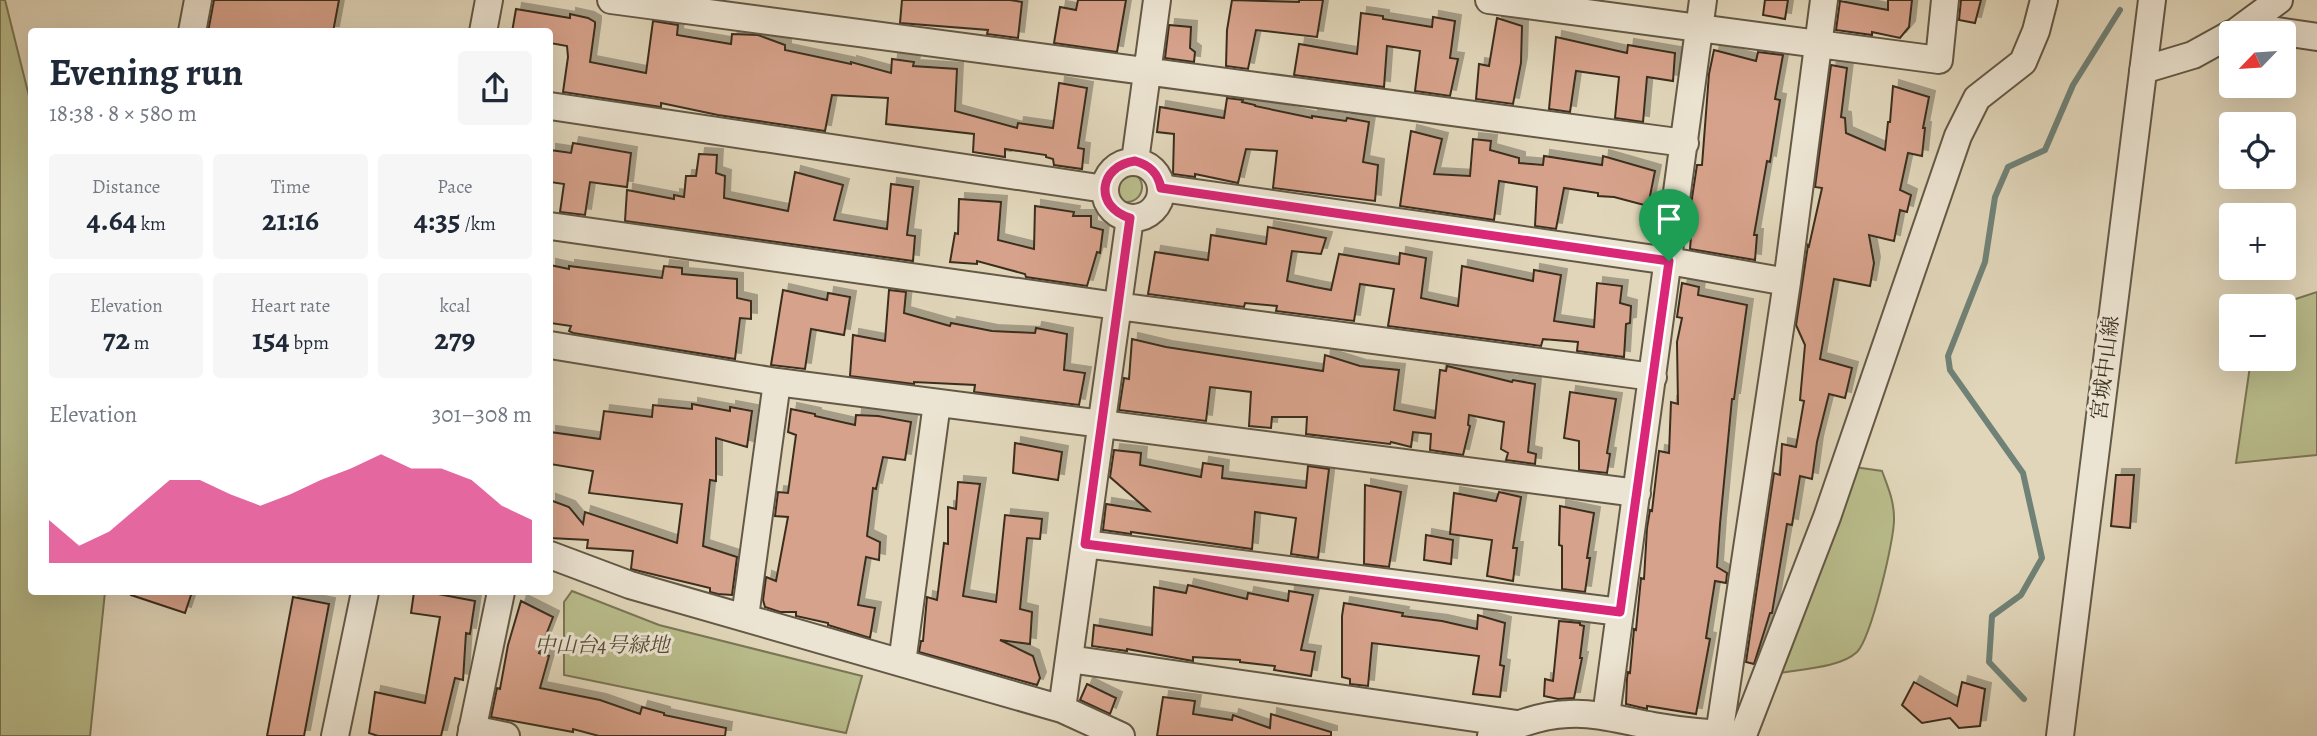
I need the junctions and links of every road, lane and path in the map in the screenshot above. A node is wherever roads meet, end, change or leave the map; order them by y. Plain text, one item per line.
1 (198, 0) edge
2 (489, 0) edge
3 (611, 0) edge
4 (1157, 0) edge
5 (1489, 0) edge
6 (1703, 0) edge
7 (1824, 0) edge
8 (1945, 0) edge
9 (2045, 0) edge
10 (2152, 0) edge
11 (2279, 0) edge
12 (2250, 21) edge
13 (193, 28) edge
14 (484, 28) edge
15 (1700, 28) junction
16 (2296, 35) edge
17 (2317, 37) edge
18 (2219, 40) edge
19 (1818, 44) junction
20 (1147, 70) junction
21 (2143, 70) junction
22 (553, 106) edge
23 (1685, 143) junction
24 (1135, 161) junction
25 (1161, 188) junction
26 (1105, 189) junction
27 (1130, 218) junction
28 (553, 226) edge
29 (1669, 261) junction
30 (1787, 282) junction
31 (1117, 306) junction
32 (553, 345) edge
33 (1653, 377) junction
34 (777, 382) junction
35 (937, 403) junction
36 (1101, 425) junction
37 (1637, 493) junction
38 (1085, 544) junction
39 (553, 556) edge
40 (364, 595) edge
41 (501, 595) edge
42 (1620, 612) junction
43 (745, 617) junction
44 (1069, 659) junction
45 (902, 663) junction
46 (1062, 709) junction
47 (1606, 716) junction
48 (1517, 724) junction
49 (472, 732) edge
50 (1719, 734) edge
51 (335, 736) edge
52 (506, 736) edge
53 (1121, 736) edge
54 (1491, 736) edge
55 (2060, 736) edge

1 - 13 street
2 - 14 street
3 - 20 street
4 - 20 street
5 - 15 street
6 - 15 street
7 - 19 street
8 - 19 street
9 - 50 street
10 - 21 street, 宮城中山線
11 - 12 street
15 - 19 street
15 - 23 street
16 - 17 street
18 - 21 street
19 - 30 street
20 - 23 street
20 - 24 street
21 - 55 street, 宮城中山線
22 - 26 street
23 - 29 street
24 - 25 street
24 - 26 street
25 - 27 street
25 - 29 street
26 - 27 street
27 - 31 street
28 - 31 street
29 - 30 street
29 - 33 street
30 - 50 street
31 - 33 street
31 - 36 street
32 - 34 street
33 - 37 street
34 - 35 street
34 - 43 street
35 - 36 street
35 - 45 street
36 - 37 street
36 - 38 street
37 - 42 street
38 - 42 street
38 - 44 street
39 - 43 street
40 - 51 street
41 - 49 street
42 - 47 street
43 - 45 street
44 - 46 street
44 - 48 street
45 - 46 street
46 - 53 street
47 - 48 street
47 - 50 street
48 - 54 street
49 - 52 street

